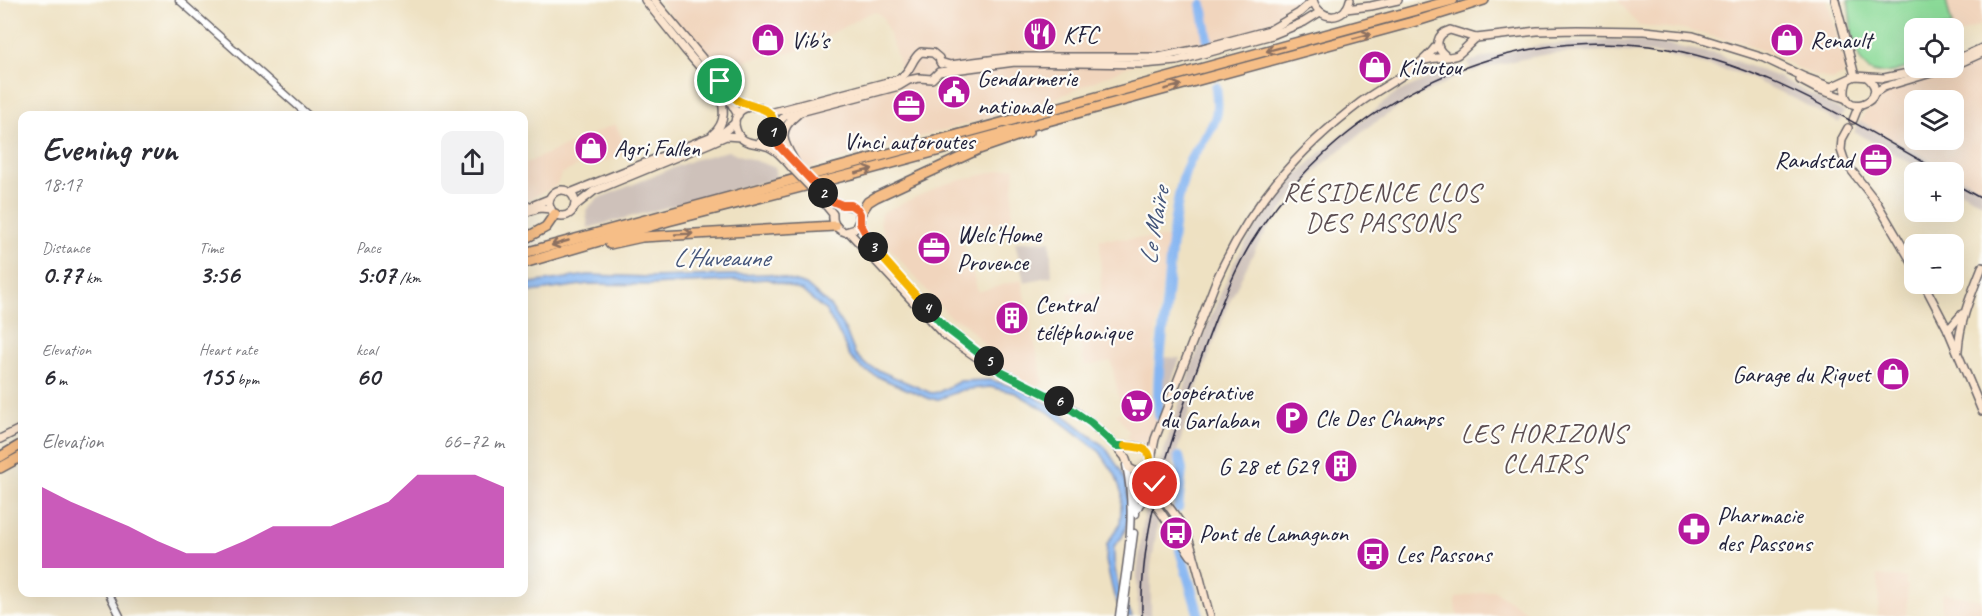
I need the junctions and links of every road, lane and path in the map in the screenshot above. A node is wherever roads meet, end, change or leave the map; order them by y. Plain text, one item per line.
1 (179, 0) edge
2 (645, 0) edge
3 (654, 0) edge
4 (1313, 0) edge
5 (1350, 0) edge
6 (1398, 0) edge
7 (1453, 0) edge
8 (1484, 0) edge
9 (1835, 0) edge
10 (1346, 9) junction
11 (1320, 12) junction
12 (1629, 32) junction
13 (1461, 35) junction
14 (1476, 38) junction
15 (1437, 45) junction
16 (1463, 48) junction
17 (1982, 48) edge
18 (1982, 53) edge
19 (1445, 56) junction
20 (1964, 56) edge
21 (1964, 61) edge
22 (940, 62) junction
23 (1423, 62) junction
24 (912, 67) junction
25 (939, 72) junction
26 (1904, 74) edge
27 (1855, 76) junction
28 (1867, 77) junction
29 (919, 78) junction
30 (1914, 78) edge
31 (1847, 81) junction
32 (720, 90) junction
33 (1150, 93) junction
34 (1874, 93) junction
35 (1847, 99) junction
36 (1859, 105) junction
37 (750, 106) junction
38 (802, 110) junction
39 (303, 111) edge
40 (770, 113) junction
41 (738, 115) junction
42 (1852, 120) dead end
43 (735, 123) junction
44 (1848, 128) dead end
45 (772, 130) junction
46 (740, 137) junction
47 (704, 140) junction
48 (759, 143) junction
49 (794, 166) junction
50 (817, 190) junction
51 (570, 193) junction
52 (549, 199) junction
53 (842, 205) junction
54 (575, 206) junction
55 (528, 207) edge
56 (528, 212) edge
57 (553, 212) junction
58 (833, 214) junction
59 (860, 219) junction
60 (835, 226) junction
61 (849, 232) junction
62 (528, 237) edge
63 (1904, 249) edge
64 (528, 252) edge
65 (528, 263) edge
66 (528, 263) edge
67 (1982, 267) edge
68 (1978, 287) edge
69 (1929, 294) edge
70 (1962, 314) junction
71 (1942, 317) junction
72 (1959, 332) junction
73 (1950, 333) junction
74 (1958, 351) junction
75 (1001, 372) junction
76 (1982, 411) edge
77 (18, 431) edge
78 (0, 439) edge
79 (1155, 439) junction
80 (18, 446) edge
81 (1116, 446) junction
82 (1140, 447) junction
83 (0, 457) edge
84 (18, 458) edge
85 (1126, 461) junction
86 (1150, 463) junction
87 (0, 468) edge
88 (1137, 472) junction
89 (1153, 501) junction
90 (1136, 518) junction
91 (1133, 525) junction
92 (1196, 564) junction
93 (110, 597) edge
94 (120, 616) edge
95 (1121, 616) edge
96 (1210, 616) edge

1 - 39 street
2 - 32 main road
3 - 37 main road
4 - 11 main road
4 - 22 main road
5 - 10 main road
6 - 10 main road
7 -> 64 highway
33 -> 8 highway
9 - 27 main road
10 - 11 main road
11 - 25 main road
12 - 14 main road
12 - 31 main road
12 - 35 main road
13 - 14 main road
13 - 15 main road
13 - 16 main road
14 - 16 main road
15 - 19 main road
15 - 23 main road
16 - 19 main road
17 - 20 main road
18 - 21 main road
19 - 23 main road
22 - 24 main road
22 - 25 main road
23 - 79 main road
24 - 29 main road
24 - 40 main road
25 - 29 main road
26 - 28 main road
27 - 28 main road
27 - 31 main road
28 - 34 main road
29 - 38 main road
30 - 34 main road
31 - 35 main road
32 - 41 main road
32 - 47 main road
33 - 59 highway
65 -> 33 highway
34 - 36 main road
35 - 36 main road
36 - 42 main road
37 - 40 main road
37 - 41 main road
38 - 45 main road
38 - 49 main road
40 - 45 main road
41 - 43 main road
43 - 46 main road
43 - 47 main road
44 - 63 main road
45 - 48 main road
45 - 49 main road
46 - 48 main road
46 - 54 main road
47 - 51 main road
48 - 49 main road
49 - 50 main road, bridge
50 - 53 main road
50 - 58 main road
51 - 52 main road
51 - 54 main road
52 - 55 main road
52 - 57 main road
53 - 58 main road
53 - 59 main road
54 - 57 main road
56 - 57 main road
57 - 62 highway
58 - 60 main road
59 - 61 main road
59 - 75 main road
60 - 61 main road
66 -> 60 highway
61 - 75 main road
67 - 68 main road
68 - 70 main road
69 - 71 main road
70 - 71 main road
70 - 72 main road
70 - 73 main road
71 - 73 main road
72 - 73 main road
72 - 74 main road
73 - 74 main road
74 - 76 main road
75 - 81 main road
77 - 78 main road
79 - 82 main road
79 - 86 main road
80 - 83 highway
81 - 82 main road
81 - 85 main road
82 - 85 main road
82 - 86 main road
84 - 87 highway
85 - 88 main road
85 - 91 street
86 - 88 main road
86 - 92 main road
88 - 89 main road
88 - 90 street
89 - 90 street
89 - 92 main road
90 - 91 street
91 - 95 street
92 - 96 main road
93 - 94 street

